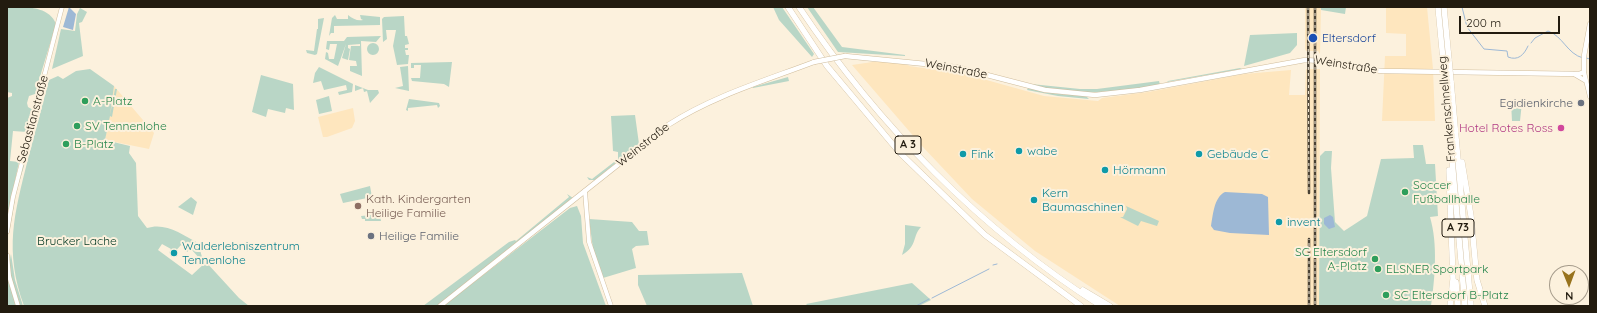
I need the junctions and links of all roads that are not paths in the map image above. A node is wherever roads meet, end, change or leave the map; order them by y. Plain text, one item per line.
1 (62, 7) edge
2 (788, 7) edge
3 (799, 7) edge
4 (1438, 7) edge
5 (1444, 7) edge
6 (1590, 24) edge
7 (1446, 60) junction
8 (1584, 71) junction
9 (1572, 74) junction
10 (1448, 81) junction
11 (1586, 81) junction
12 (1590, 97) edge
13 (1454, 114) junction
14 (1451, 150) junction
15 (585, 191) junction
16 (7, 232) edge
17 (1453, 250) junction
18 (7, 255) edge
19 (1038, 262) junction
20 (18, 306) edge
21 (440, 306) edge
22 (611, 306) edge
23 (1081, 306) edge
24 (1101, 306) edge
25 (1110, 306) edge
26 (1450, 306) edge
27 (1458, 306) edge
28 (1465, 306) edge
29 (1471, 306) edge
30 (1485, 306) edge

1 - 16 street, Sebastianstraße
2 - 23 highway, A 3
3 - 19 highway, A 3
4 - 7 highway, Frankenschnellweg / A 73
5 - 7 highway, Frankenschnellweg / A 73
6 - 8 main road
7 - 10 highway, Frankenschnellweg / A 73, bridge
8 - 9 main road, Weinstraße
8 - 11 street
9 - 11 street
9 - 15 main road, Weinstraße, bridge
10 - 13 highway, Frankenschnellweg / A 73
10 - 14 highway, Frankenschnellweg / A 73
11 - 12 street
13 - 29 highway, Frankenschnellweg / A 73
13 - 30 highway
14 - 17 highway
14 - 28 highway, Frankenschnellweg / A 73
15 - 21 main road, Weinstraße
15 - 22 street
17 - 26 highway
17 - 27 highway
18 - 20 street
19 - 24 highway, A 3
19 - 25 highway

